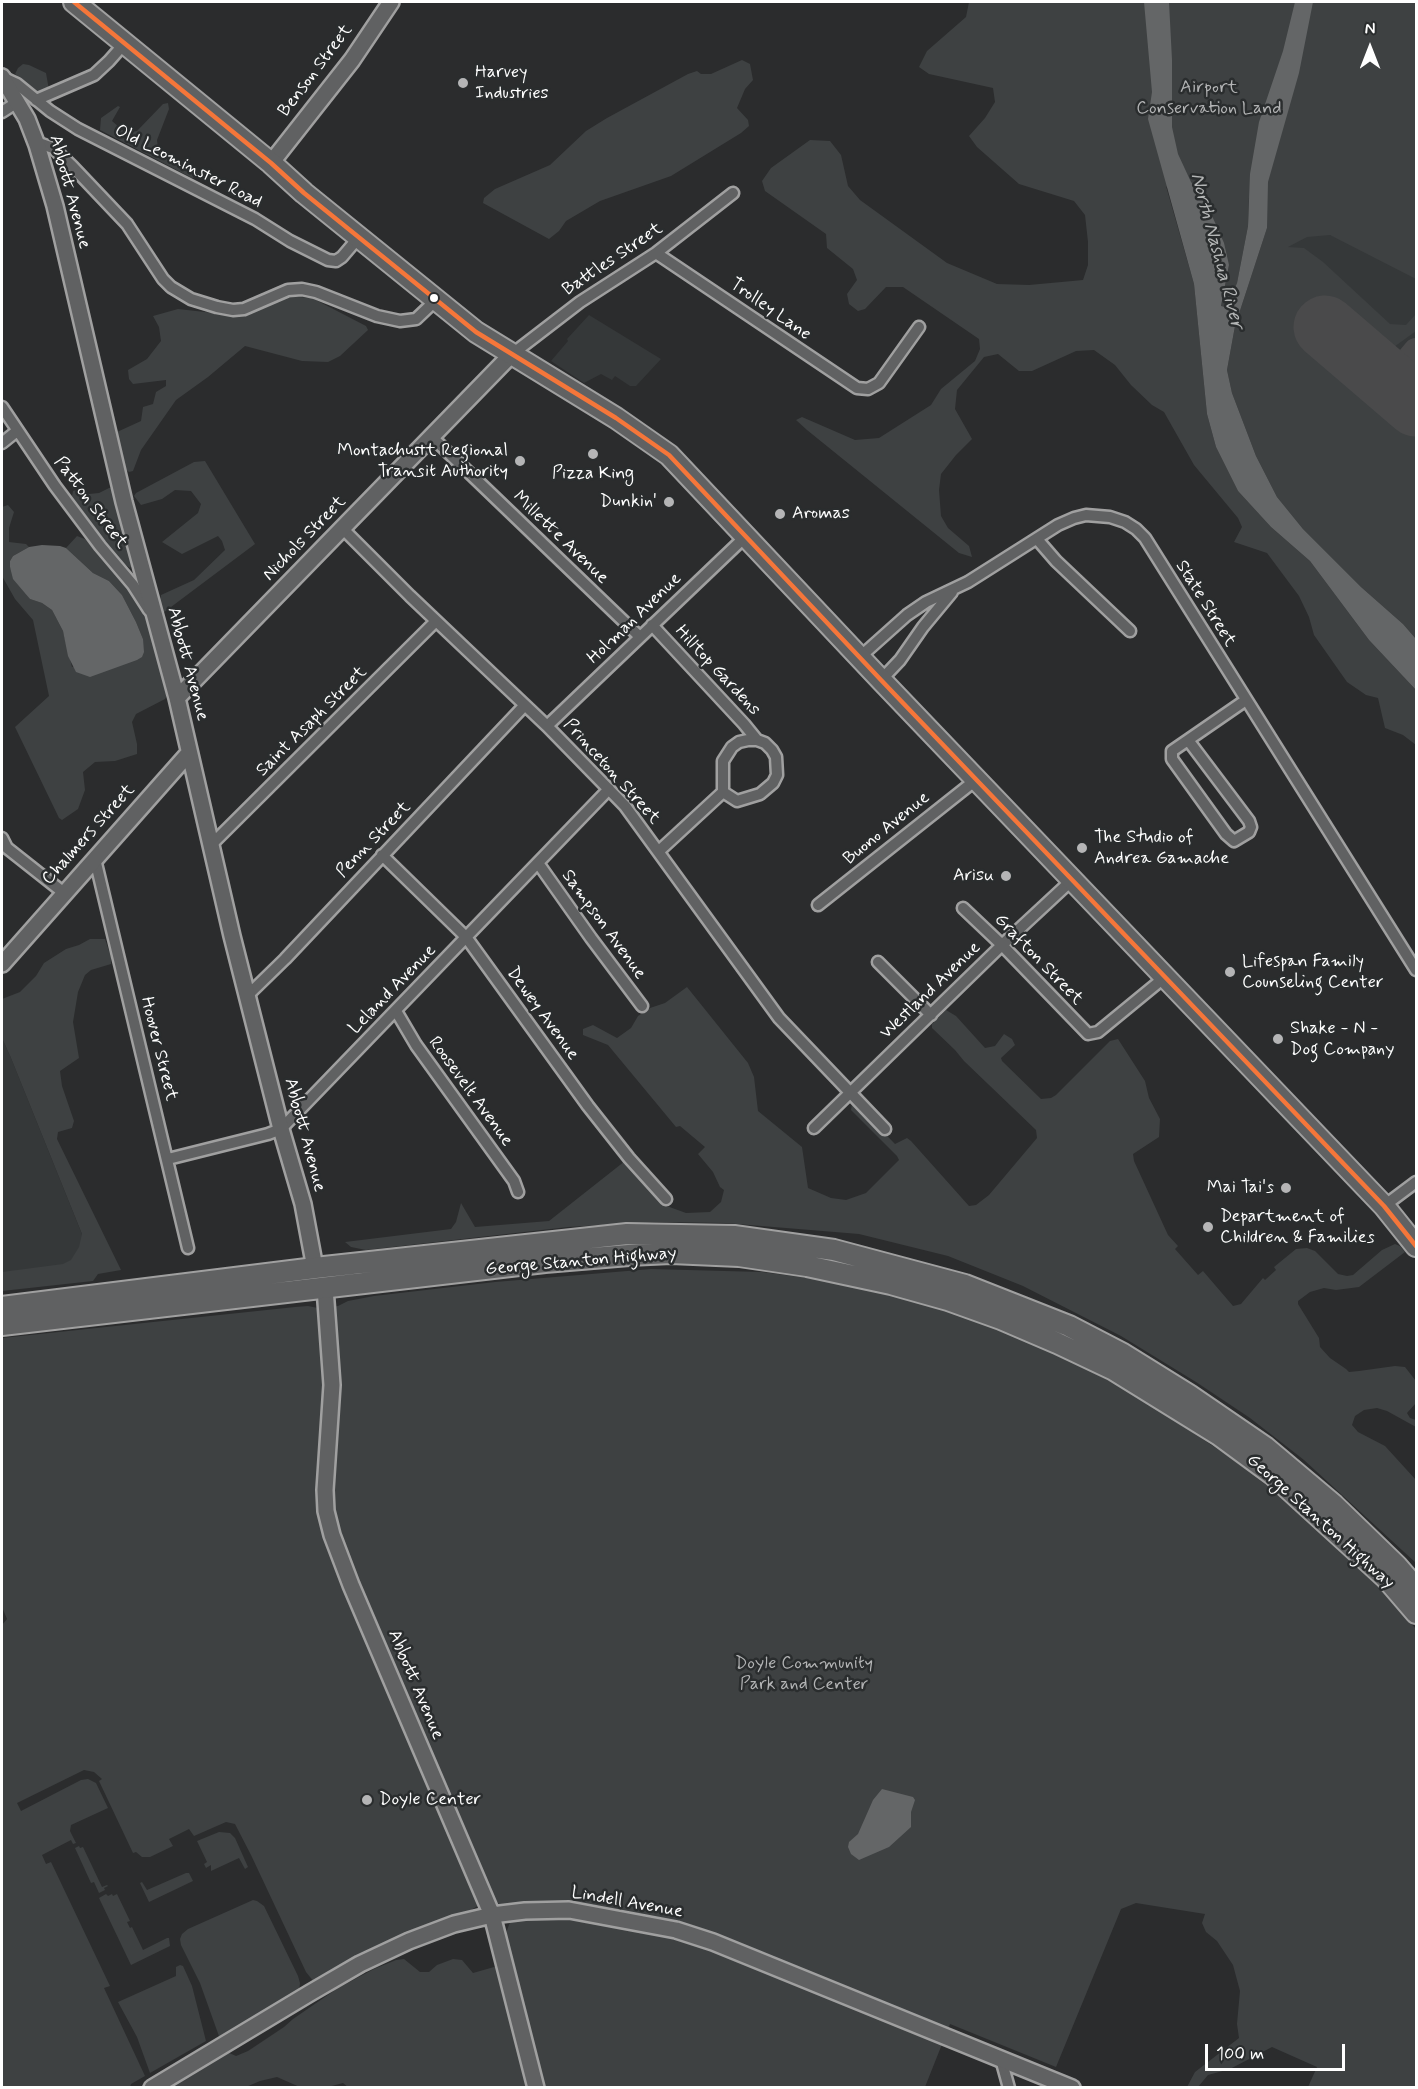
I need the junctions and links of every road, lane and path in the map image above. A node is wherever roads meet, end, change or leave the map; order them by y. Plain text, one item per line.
1 (74, 2) edge
2 (391, 2) edge
3 (124, 44) junction
4 (2, 77) edge
5 (36, 100) junction
6 (16, 104) junction
7 (2, 112) edge
8 (36, 142) junction
9 (271, 163) junction
10 (733, 193) dead end
11 (359, 237) junction
12 (656, 253) junction
13 (436, 300) junction
14 (919, 327) dead end
15 (511, 355) junction
16 (2, 407) edge
17 (17, 431) junction
18 (432, 437) junction
19 (2, 443) edge
20 (342, 528) junction
21 (746, 536) junction
22 (1037, 539) junction
23 (955, 588) junction
24 (154, 618) junction
25 (436, 621) junction
26 (652, 625) junction
27 (1130, 631) dead end
28 (640, 637) junction
29 (860, 657) junction
30 (881, 680) junction
31 (177, 698) junction
32 (1246, 700) junction
33 (525, 705) junction
34 (547, 726) junction
35 (757, 740) junction
36 (1188, 740) junction
37 (189, 753) junction
38 (977, 779) junction
39 (609, 789) junction
40 (723, 792) junction
41 (2, 838) edge
42 (210, 846) junction
43 (659, 851) junction
44 (382, 855) junction
45 (94, 859) junction
46 (538, 863) junction
47 (1072, 880) junction
48 (64, 893) junction
49 (818, 905) dead end
50 (963, 908) dead end
51 (466, 937) junction
52 (1002, 945) junction
53 (878, 962) dead end
54 (2, 964) edge
55 (1416, 970) edge
56 (1165, 977) junction
57 (247, 996) junction
58 (642, 1006) dead end
59 (396, 1011) junction
60 (931, 1015) junction
61 (849, 1092) junction
62 (814, 1128) dead end
63 (281, 1129) junction
64 (885, 1129) dead end
65 (168, 1159) junction
66 (1416, 1182) edge
67 (518, 1192) dead end
68 (666, 1199) dead end
69 (1384, 1206) junction
70 (1416, 1246) edge
71 (188, 1248) dead end
72 (315, 1268) junction
73 (325, 1288) junction
74 (2, 1307) edge
75 (2, 1325) edge
76 (1416, 1588) edge
77 (1416, 1613) edge
78 (492, 1915) junction
79 (1001, 2059) junction
80 (152, 2088) edge
81 (536, 2088) edge
82 (1009, 2088) edge
83 (1072, 2088) edge

1 - 3 highway
2 - 9 street, Benson Street
3 - 5 street
3 - 9 highway
4 - 5 street, Old Leominster Road
4 - 6 street, Abbott Avenue
5 - 11 street, Old Leominster Road
6 - 7 street
6 - 8 street, Abbott Avenue
8 - 13 street
8 - 24 street, Abbott Avenue
9 - 11 highway
10 - 12 street, Battles Street
11 - 13 highway
12 - 14 street, Trolley Lane
12 - 15 street, Battles Street
13 - 15 highway
15 - 18 street, Nichols Street
15 - 21 highway
16 - 17 street, Patton Street
17 - 19 street
17 - 24 street, Patton Street
18 - 20 street, Nichols Street
18 - 28 street, Millette Avenue
20 - 25 street, Princeton Street
20 - 31 street, Nichols Street
21 - 26 street, Holman Avenue
21 - 29 highway
22 - 23 street, State Street
22 - 27 street
22 - 32 street, State Street
23 - 29 street, State Street
23 - 30 street
24 - 31 street, Abbott Avenue
25 - 33 street, Princeton Street
25 - 42 street, Saint Asaph Street
26 - 28 street, Holman Avenue
26 - 35 street, Hilltop Gardens
28 - 34 street, Holman Avenue
29 - 30 highway
30 - 38 highway
31 - 37 street, Abbott Avenue
32 - 36 street
32 - 55 street, State Street
33 - 34 street, Princeton Street
33 - 44 street, Penn Street
34 - 39 street, Princeton Street
35 - 40 street
35 - 40 street
36 - 36 street
37 - 42 street, Abbott Avenue
37 - 45 street, Chalmers Street
38 - 47 highway
38 - 49 street, Buono Avenue
39 - 43 street, Princeton Street
39 - 46 street, Leland Avenue
40 - 43 street
41 - 48 street
42 - 57 street, Abbott Avenue
43 - 61 street, Princeton Street
44 - 51 street, Dewey Avenue
44 - 57 street, Penn Street
45 - 48 street, Chalmers Street
45 - 65 street, Hoover Street
46 - 51 street, Leland Avenue
46 - 58 street, Sampson Avenue
47 - 52 street, Westland Avenue
47 - 56 highway
48 - 54 street, Chalmers Street
50 - 52 street, Grafton Street
51 - 59 street, Leland Avenue
51 - 68 street, Dewey Avenue
52 - 56 street, Grafton Street
52 - 60 street, Westland Avenue
53 - 60 street
56 - 69 highway
57 - 63 street, Abbott Avenue
59 - 63 street, Leland Avenue
59 - 67 street, Roosevelt Avenue
60 - 61 street, Westland Avenue
61 - 62 street, Westland Avenue
61 - 64 street, Princeton Street
63 - 65 street, Leland Avenue
63 - 72 street, Abbott Avenue
65 - 71 street, Hoover Street
66 - 69 street
69 - 70 highway
72 - 74 highway, George Stanton Highway
72 - 76 highway, George Stanton Highway
73 - 75 highway, George Stanton Highway
73 - 77 highway, George Stanton Highway
73 - 78 street, Abbott Avenue
78 - 79 street, Lindell Avenue
78 - 80 street, Lindell Avenue
78 - 81 street, Abbott Avenue
79 - 82 street
79 - 83 street, Lindell Avenue

